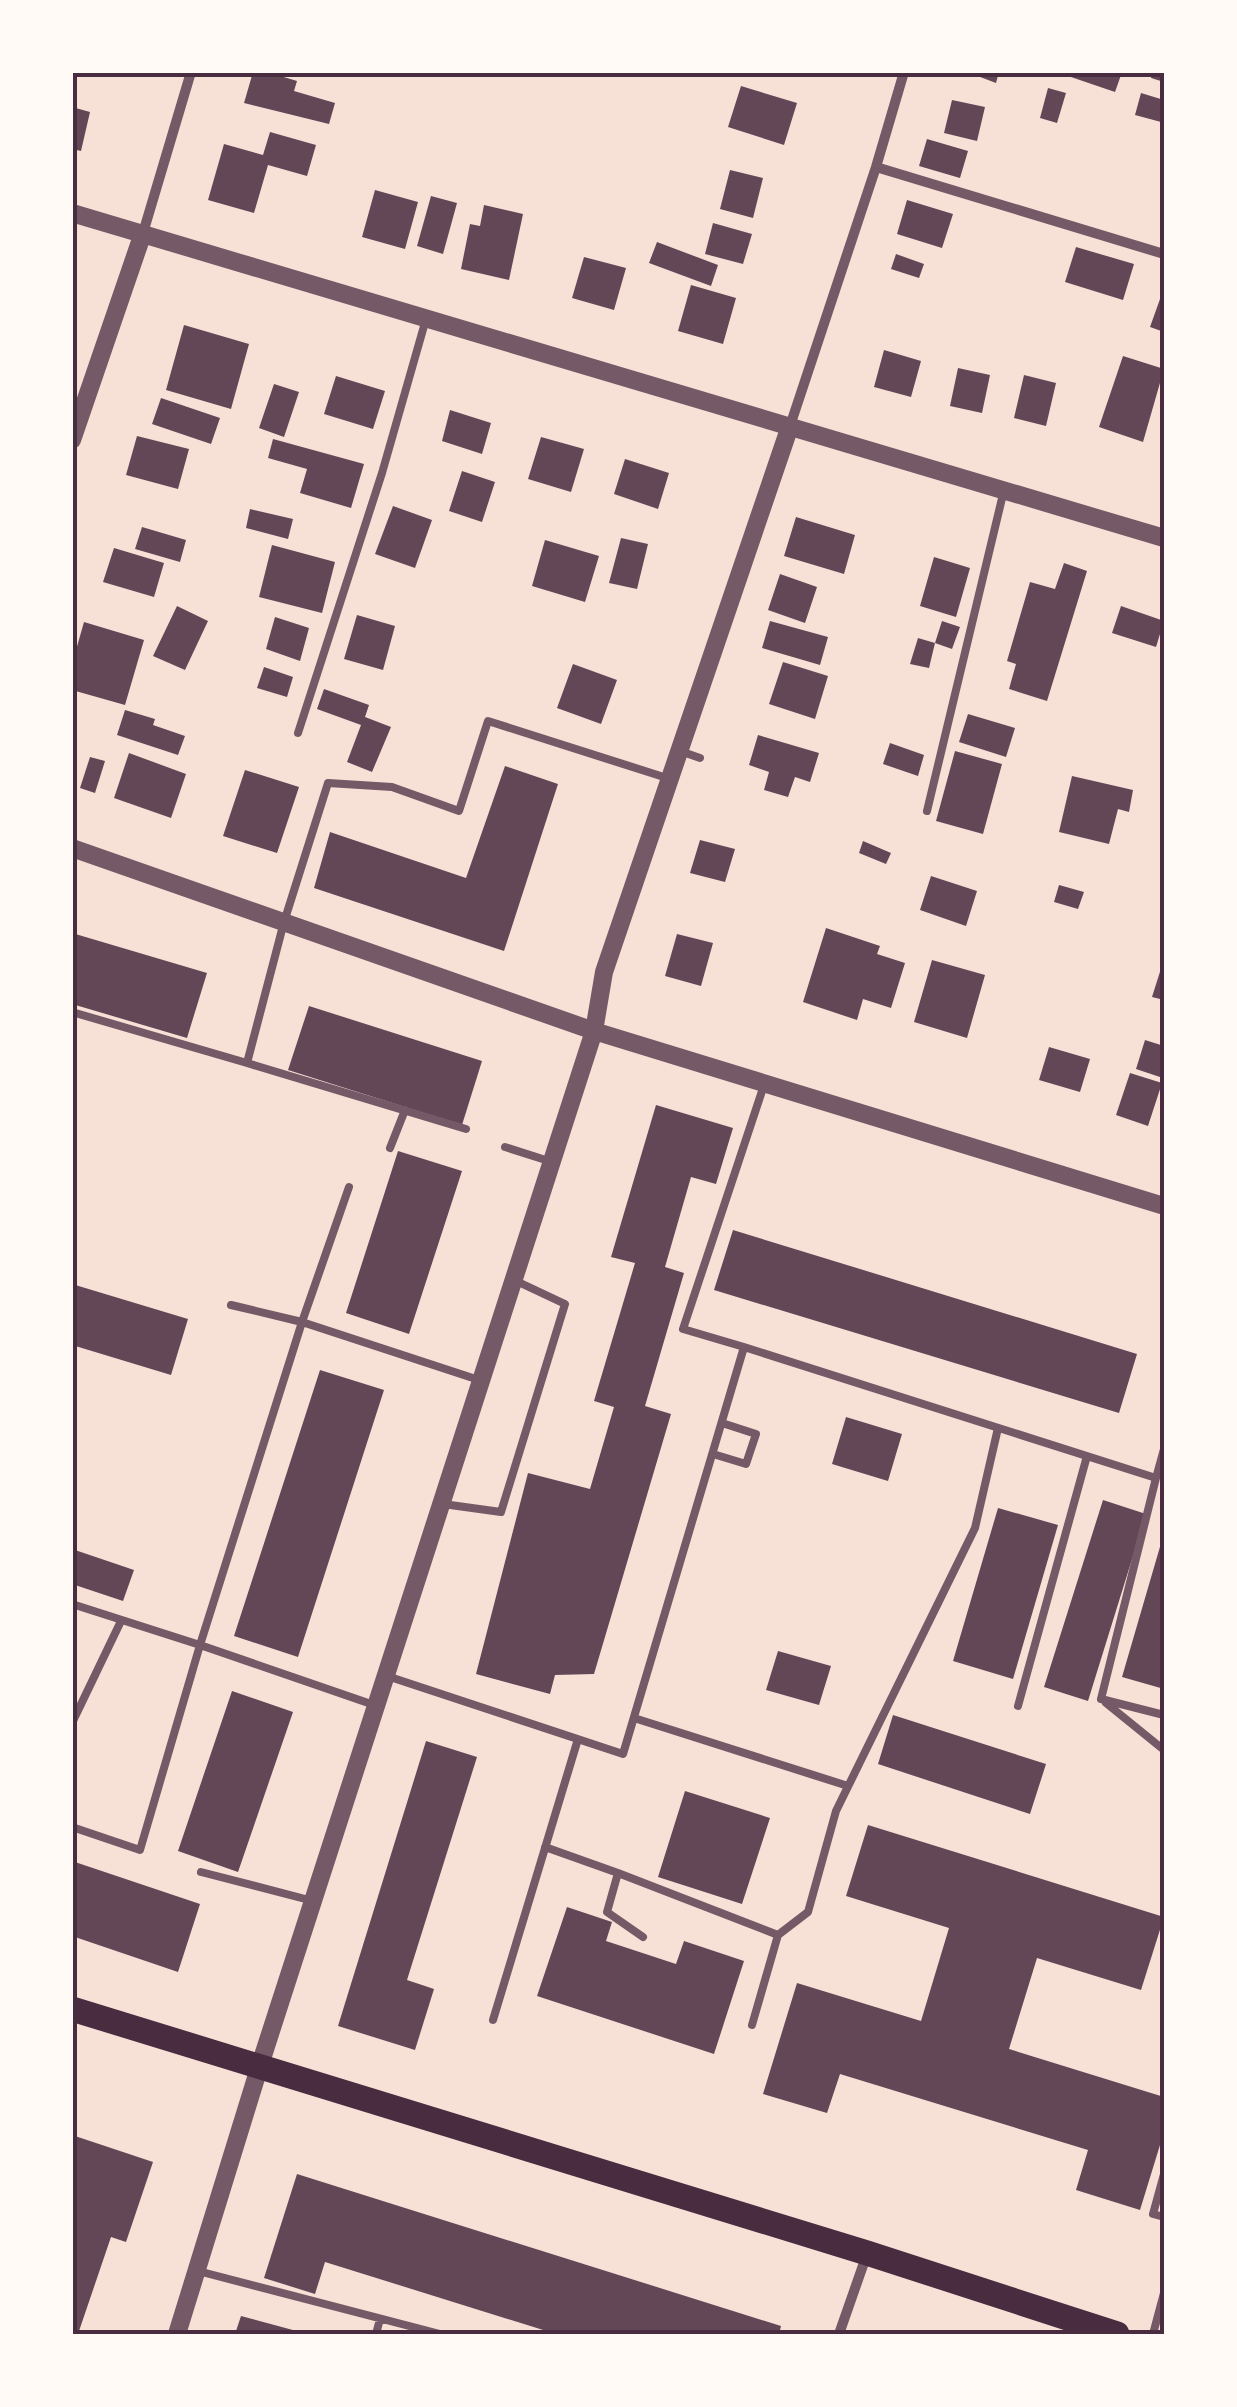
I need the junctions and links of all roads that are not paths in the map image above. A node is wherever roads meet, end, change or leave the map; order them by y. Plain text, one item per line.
1 (192, 72) edge
2 (904, 72) edge
3 (876, 166) junction
4 (72, 213) edge
5 (144, 233) junction
6 (1164, 254) edge
7 (426, 319) junction
8 (790, 426) junction
9 (72, 440) edge
10 (1004, 490) junction
11 (1164, 538) edge
12 (298, 733) dead end
13 (680, 751) junction
14 (700, 758) dead end
15 (671, 779) junction
16 (927, 811) dead end
17 (72, 848) edge
18 (284, 922) junction
19 (72, 1012) edge
20 (594, 1031) junction
21 (246, 1063) junction
22 (764, 1085) junction
23 (404, 1110) junction
24 (466, 1129) dead end
25 (505, 1147) dead end
26 (390, 1148) dead end
27 (552, 1162) junction
28 (349, 1187) dead end
29 (1164, 1206) edge
30 (514, 1280) junction
31 (231, 1305) dead end
32 (302, 1322) junction
33 (744, 1348) junction
34 (482, 1380) junction
35 (722, 1423) junction
36 (998, 1428) junction
37 (1164, 1448) edge
38 (712, 1454) junction
39 (1087, 1456) junction
40 (1156, 1478) junction
41 (443, 1504) junction
42 (72, 1604) edge
43 (121, 1621) junction
44 (200, 1645) junction
45 (387, 1676) junction
46 (1101, 1700) junction
47 (376, 1706) junction
48 (1018, 1706) dead end
49 (1164, 1715) edge
50 (634, 1718) junction
51 (72, 1723) edge
52 (578, 1739) junction
53 (1164, 1750) edge
54 (848, 1786) junction
55 (72, 1828) edge
56 (545, 1847) junction
57 (201, 1872) dead end
58 (618, 1873) junction
59 (313, 1901) junction
60 (778, 1936) junction
61 (643, 1937) dead end
62 (72, 2009) edge
63 (493, 2020) dead end
64 (752, 2025) dead end
65 (260, 2066) junction
66 (1164, 2174) edge
67 (1164, 2218) edge
68 (867, 2253) junction
69 (197, 2270) junction
70 (1164, 2293) edge
71 (380, 2320) junction
72 (178, 2334) edge
73 (376, 2334) edge
74 (440, 2334) edge
75 (840, 2334) edge
76 (1117, 2334) edge
77 (1153, 2334) edge

1 - 5 street
2 - 3 street
3 - 6 street
3 - 8 street
4 - 5 street
5 - 7 street
5 - 9 street
7 - 8 street
7 - 12 lane
8 - 10 street
8 - 13 street
10 - 11 street
10 - 16 lane
13 - 14 lane
13 - 15 street
15 - 18 lane
15 - 20 street
17 - 18 street
18 - 20 street
18 - 21 lane
19 - 21 lane
20 - 22 street
20 - 27 street
21 - 23 lane
22 - 29 street
22 - 33 lane
23 - 24 lane
23 - 26 lane
25 - 27 lane
27 - 30 street
28 - 32 lane
30 - 34 street
30 - 41 lane
31 - 32 lane
32 - 34 lane
32 - 44 lane
33 - 35 lane
33 - 36 lane
34 - 41 street
35 - 38 lane
35 - 38 lane
36 - 39 lane
36 - 54 lane
37 - 40 lane
38 - 50 lane
39 - 40 lane
39 - 48 lane
40 - 46 lane
41 - 45 street
42 - 43 lane
43 - 44 lane
43 - 51 lane
44 - 47 lane
44 - 55 lane
45 - 47 street
45 - 52 lane
46 - 49 lane
46 - 53 lane
47 - 59 street
50 - 52 lane
50 - 54 lane
52 - 56 lane
54 - 60 lane
56 - 58 lane
56 - 63 lane
57 - 59 lane
58 - 60 lane
58 - 61 lane
59 - 65 street
60 - 64 lane
62 - 65 main road
65 - 68 main road
65 - 69 street
66 - 67 lane
68 - 75 street
68 - 76 main road
69 - 71 lane
69 - 72 street
70 - 77 lane
71 - 73 lane
71 - 74 lane

